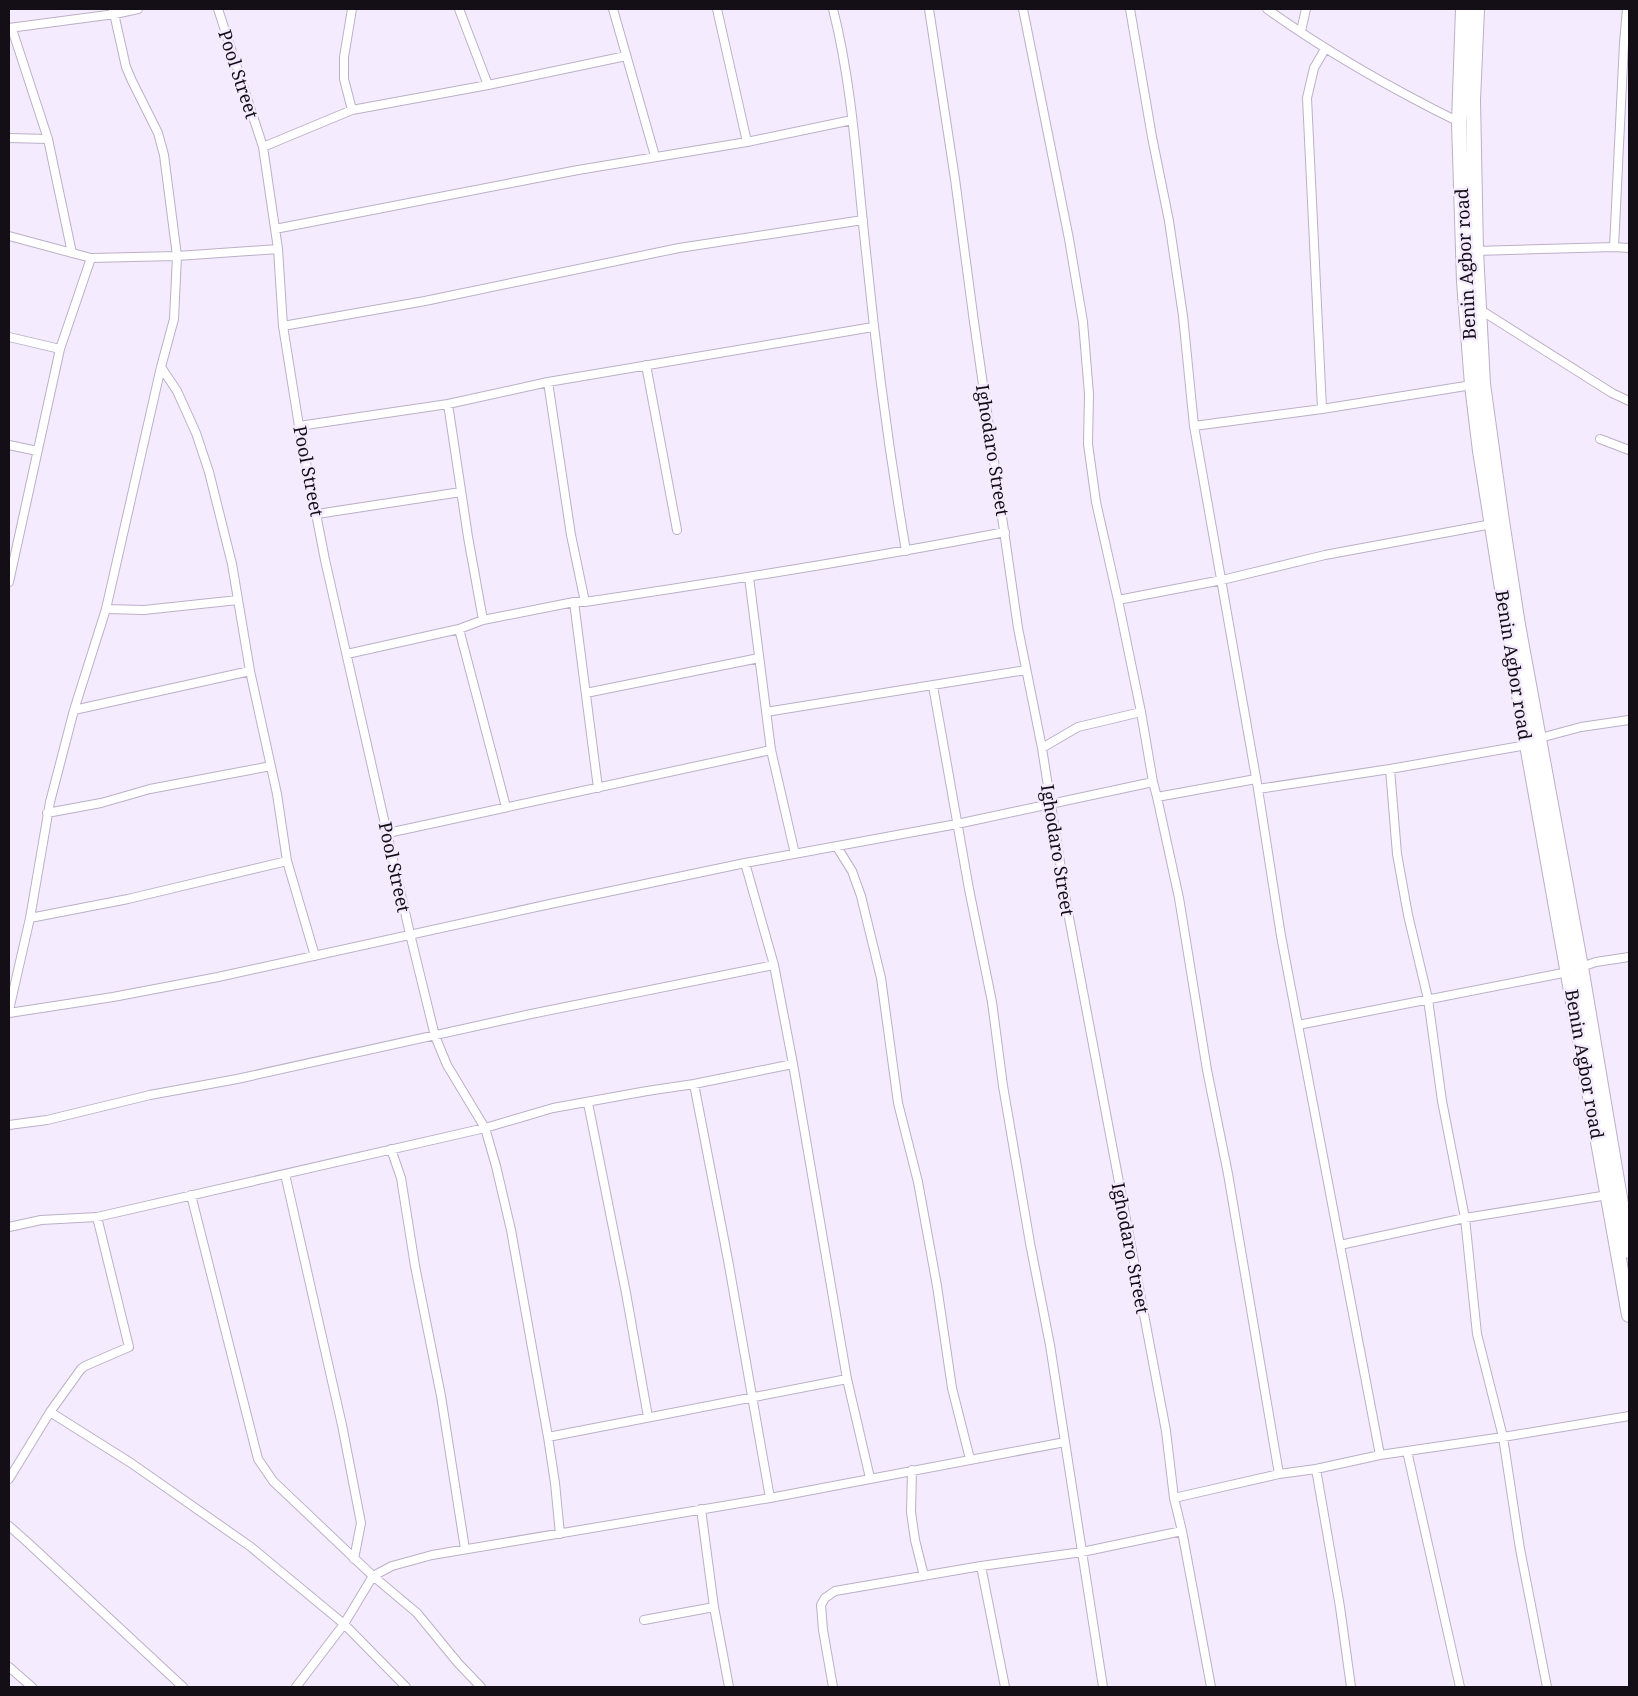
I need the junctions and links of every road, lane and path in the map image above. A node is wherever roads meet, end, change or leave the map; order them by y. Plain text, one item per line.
1 (138, 9) edge
2 (218, 9) edge
3 (352, 9) edge
4 (459, 9) edge
5 (613, 9) edge
6 (717, 9) edge
7 (834, 9) edge
8 (929, 9) edge
9 (1024, 9) edge
10 (1130, 9) edge
11 (1267, 9) edge
12 (1306, 9) edge
13 (1463, 9) edge
14 (1477, 9) edge
15 (1627, 9) edge
16 (114, 11) edge
17 (11, 28) edge
18 (1301, 31) junction
19 (1325, 49) junction
20 (626, 56) junction
21 (488, 85) junction
22 (352, 110) junction
23 (852, 120) junction
24 (1459, 122) junction
25 (9, 138) edge
26 (48, 139) junction
27 (747, 142) junction
28 (263, 147) junction
29 (655, 156) junction
30 (862, 220) junction
31 (275, 228) junction
32 (9, 236) edge
33 (1614, 247) junction
34 (1629, 248) edge
35 (278, 249) junction
36 (1476, 251) junction
37 (72, 253) junction
38 (177, 256) junction
39 (91, 258) junction
40 (1479, 309) junction
41 (283, 326) junction
42 (874, 327) junction
43 (9, 337) edge
44 (60, 349) junction
45 (646, 365) junction
46 (162, 367) junction
47 (548, 382) junction
48 (1472, 385) junction
49 (1629, 402) edge
50 (448, 404) junction
51 (1322, 409) junction
52 (299, 426) junction
53 (1194, 426) junction
54 (1600, 439) dead end
55 (9, 445) edge
56 (1629, 450) edge
57 (37, 451) junction
58 (461, 492) junction
59 (317, 514) junction
60 (1492, 524) junction
61 (677, 530) dead end
62 (1005, 532) junction
63 (906, 551) junction
64 (12, 553) edge
65 (749, 577) junction
66 (1222, 580) junction
67 (9, 582) edge
68 (238, 600) junction
69 (1118, 600) junction
70 (574, 602) junction
71 (585, 602) junction
72 (106, 609) junction
73 (483, 620) junction
74 (459, 629) junction
75 (347, 654) junction
76 (759, 658) junction
77 (1026, 670) junction
78 (250, 671) junction
79 (933, 686) junction
80 (586, 694) junction
81 (74, 710) junction
82 (766, 712) junction
83 (1141, 712) junction
84 (1629, 720) edge
85 (1533, 742) junction
86 (1042, 748) junction
87 (771, 750) junction
88 (271, 766) junction
89 (1390, 769) junction
90 (1256, 779) junction
91 (1153, 782) junction
92 (598, 788) junction
93 (1258, 789) junction
94 (1157, 797) junction
95 (1050, 805) junction
96 (506, 807) junction
97 (47, 813) junction
98 (957, 824) junction
99 (388, 834) junction
100 (837, 847) junction
101 (795, 854) junction
102 (287, 861) junction
103 (745, 863) junction
104 (30, 918) junction
105 (410, 934) junction
106 (315, 956) junction
107 (1629, 957) edge
108 (774, 965) junction
109 (1574, 969) junction
110 (1428, 999) junction
111 (9, 1012) edge
112 (1298, 1025) junction
113 (435, 1036) junction
114 (793, 1064) junction
115 (694, 1084) junction
116 (588, 1103) junction
117 (9, 1125) edge
118 (485, 1128) junction
119 (391, 1150) junction
120 (285, 1174) junction
121 (191, 1195) junction
122 (1608, 1195) junction
123 (97, 1217) junction
124 (1465, 1218) junction
125 (9, 1227) edge
126 (1340, 1245) junction
127 (1629, 1251) edge
128 (1629, 1316) edge
129 (847, 1379) junction
130 (752, 1397) junction
131 (50, 1412) junction
132 (1629, 1416) edge
133 (648, 1417) junction
134 (548, 1437) junction
135 (1503, 1437) junction
136 (1065, 1442) junction
137 (1407, 1451) junction
138 (1380, 1455) junction
139 (970, 1459) junction
140 (1316, 1469) junction
141 (912, 1470) junction
142 (1279, 1474) junction
143 (870, 1478) junction
144 (9, 1479) edge
145 (770, 1498) junction
146 (1174, 1498) junction
147 (701, 1509) junction
148 (9, 1526) edge
149 (1182, 1531) junction
150 (560, 1534) junction
151 (465, 1549) junction
152 (1082, 1552) junction
153 (354, 1559) junction
154 (981, 1566) junction
155 (373, 1576) junction
156 (924, 1576) junction
157 (714, 1608) junction
158 (644, 1620) dead end
159 (344, 1624) junction
160 (9, 1667) edge
161 (32, 1687) edge
162 (183, 1687) edge
163 (296, 1687) edge
164 (406, 1687) edge
165 (481, 1687) edge
166 (729, 1687) edge
167 (833, 1687) edge
168 (1005, 1687) edge
169 (1103, 1687) edge
170 (1211, 1687) edge
171 (1351, 1687) edge
172 (1460, 1687) edge
173 (1547, 1687) edge

1 - 16 street
2 - 28 street, Pool Street
3 - 22 street
4 - 21 street
5 - 20 street
6 - 27 street
7 - 23 street
8 - 62 street, Ighodaro Street
9 - 69 street
10 - 53 street
11 - 18 street
12 - 18 street
13 - 24 highway, Benin Agbor road
14 - 36 highway, Benin Agbor road
15 - 33 street
16 - 17 street
16 - 38 street
17 - 26 street
18 - 19 street
19 - 24 street
19 - 51 street
20 - 21 street
20 - 29 street
21 - 22 street
22 - 28 street
23 - 27 street
23 - 30 street
24 - 48 highway, Benin Agbor road
25 - 26 street
26 - 37 street
27 - 29 street
28 - 31 street, Pool Street
29 - 31 street
30 - 41 street
30 - 42 street
31 - 35 street, Pool Street
32 - 37 street
33 - 34 street
33 - 36 street
35 - 38 street
35 - 41 street, Pool Street
36 - 40 highway, Benin Agbor road
37 - 39 street
38 - 39 street
38 - 46 street
39 - 44 street
40 - 49 street
40 - 85 highway, Benin Agbor road
41 - 52 street, Pool Street
42 - 45 street
42 - 63 street
43 - 44 street
44 - 57 street
45 - 47 street
45 - 61 street
46 - 68 street
46 - 72 street
47 - 50 street
47 - 71 street
48 - 51 street
48 - 60 highway, Benin Agbor road
50 - 52 street
50 - 58 street
51 - 53 street
52 - 59 street, Pool Street
53 - 66 street
54 - 56 street
55 - 57 street
57 - 64 street
58 - 59 street
58 - 73 street
59 - 75 street, Pool Street
60 - 66 street
60 - 85 highway, Benin Agbor road
62 - 63 street
62 - 77 street, Ighodaro Street
63 - 65 street
64 - 67 street
65 - 71 street
65 - 76 street
66 - 69 street
66 - 90 street
68 - 72 street
68 - 78 street
69 - 83 street
70 - 71 street
70 - 73 street
70 - 80 street
72 - 81 street
73 - 74 street
74 - 75 street
74 - 96 street
75 - 99 street, Pool Street
76 - 80 street
76 - 82 street
77 - 79 street
77 - 86 street, Ighodaro Street
78 - 81 street
78 - 88 street
79 - 82 street
79 - 98 street
80 - 92 street
81 - 97 street
82 - 87 street
83 - 86 street
83 - 91 street
84 - 85 street
85 - 89 street
85 - 109 highway, Benin Agbor road
86 - 95 street, Ighodaro Street
87 - 92 street
87 - 101 street
88 - 97 street
88 - 102 street
89 - 93 street
89 - 110 street
90 - 93 street
90 - 94 street
91 - 94 street
91 - 95 street
92 - 96 street
93 - 112 street
94 - 142 street
95 - 98 street
95 - 146 street, Ighodaro Street
96 - 99 street
97 - 104 street
98 - 100 street
98 - 136 street
99 - 105 street, Pool Street
100 - 101 street
100 - 139 street
101 - 103 street
102 - 104 street
102 - 106 street
103 - 105 street
103 - 108 street
104 - 111 street
105 - 106 street
105 - 113 street, Pool Street
106 - 111 street
107 - 109 street
108 - 113 street
108 - 114 street
109 - 110 street
109 - 122 highway, Benin Agbor road
109 - 127 highway, Benin Agbor road
110 - 112 street
110 - 124 street
112 - 126 street
113 - 117 street
113 - 118 street, Pool Street
114 - 115 street
114 - 129 street
115 - 116 street
115 - 130 street
116 - 118 street
116 - 133 street
118 - 119 street
118 - 134 street, Pool Street
119 - 120 street
119 - 151 street
120 - 121 street
120 - 153 street
121 - 123 street
121 - 153 street
122 - 124 street
122 - 128 highway, Benin Agbor road
123 - 125 street
123 - 131 street
124 - 126 street
124 - 135 street
126 - 138 street
129 - 130 street
129 - 143 street
130 - 133 street
130 - 145 street
131 - 144 street
131 - 159 street
132 - 135 street
133 - 134 street
134 - 150 street, Pool Street
135 - 137 street
135 - 173 street
136 - 139 street
136 - 152 street
137 - 138 street
137 - 172 street
138 - 140 street
139 - 141 street
140 - 142 street
140 - 171 street
141 - 143 street
141 - 156 street
142 - 146 street
143 - 145 street
145 - 147 street
146 - 149 street, Ighodaro Street
147 - 150 street
147 - 157 street
148 - 162 street
149 - 152 street
149 - 170 street, Ighodaro Street
150 - 151 street
151 - 155 street
152 - 154 street
152 - 169 street
153 - 155 street
154 - 156 street
154 - 168 street
155 - 159 street
155 - 165 street
156 - 167 street
157 - 158 street
157 - 166 street
159 - 163 street
159 - 164 street
160 - 161 street

